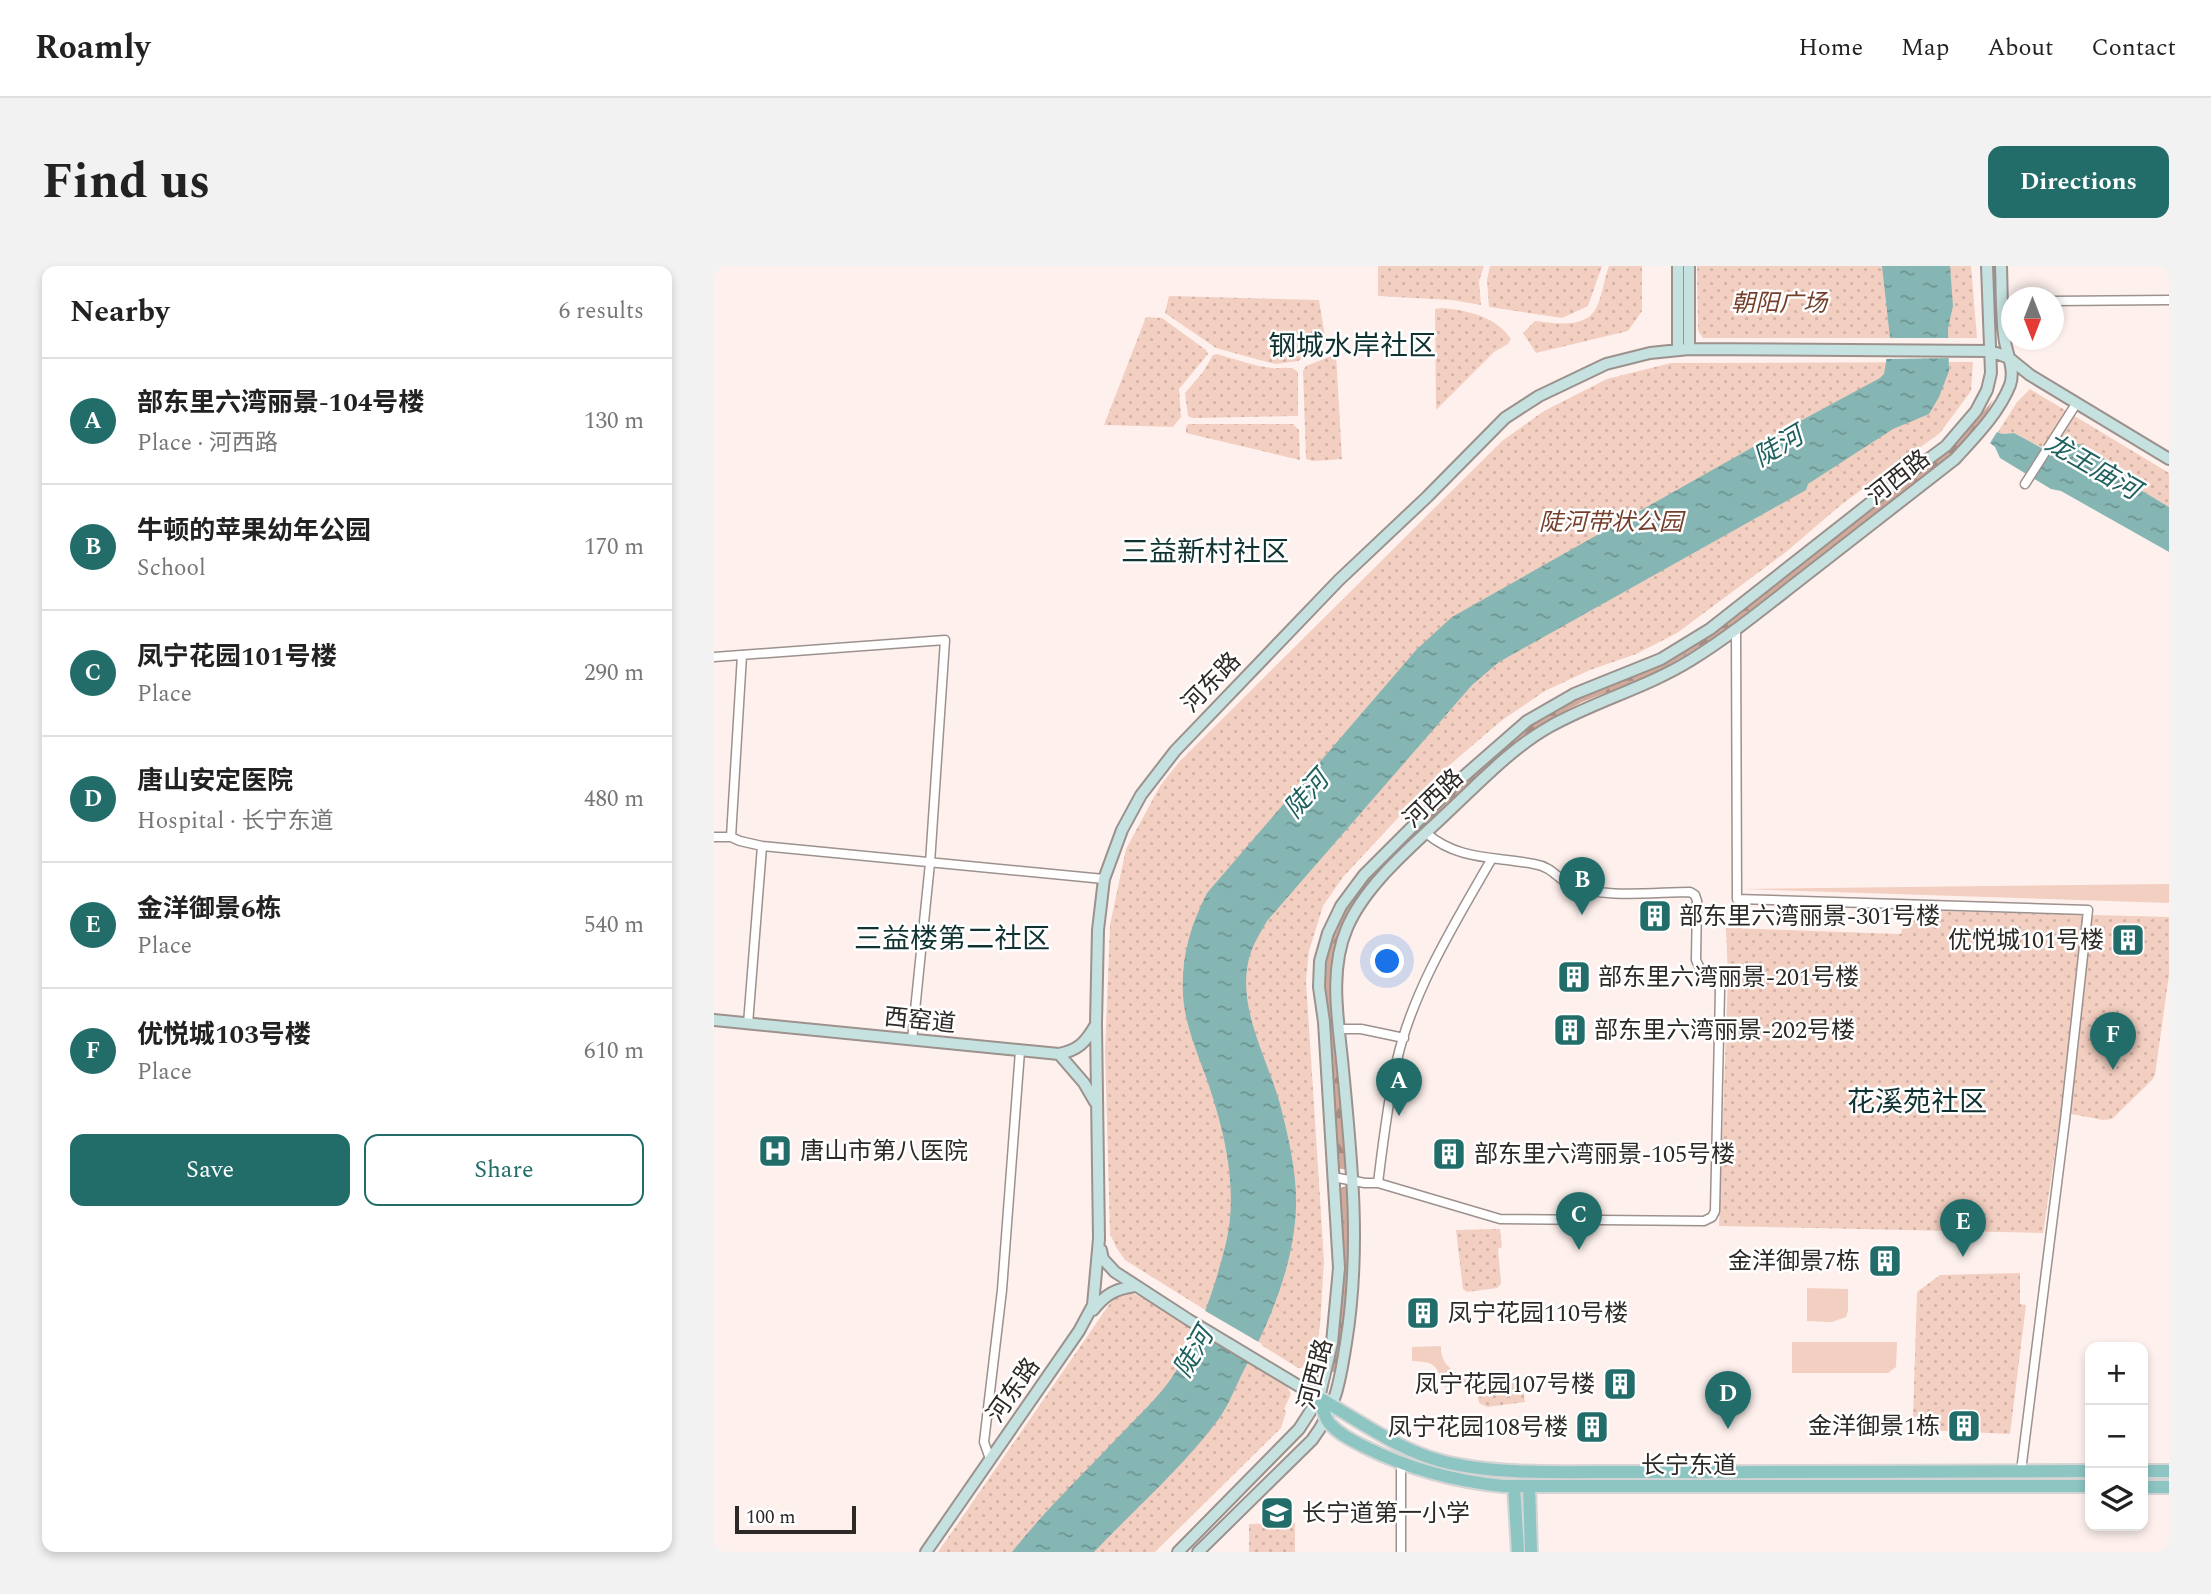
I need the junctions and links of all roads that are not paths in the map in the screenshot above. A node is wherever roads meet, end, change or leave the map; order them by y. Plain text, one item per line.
1 (1678, 266) edge
2 (1689, 266) edge
3 (1987, 266) edge
4 (2001, 266) edge
5 (2004, 287) edge
6 (2169, 300) edge
7 (2064, 301) edge
8 (1683, 349) junction
9 (2008, 350) edge
10 (1991, 351) junction
11 (2010, 358) junction
12 (2076, 404) junction
13 (2169, 459) edge
14 (2025, 484) dead end
15 (1736, 629) junction
16 (743, 656) junction
17 (714, 657) edge
18 (1414, 825) junction
19 (1426, 833) junction
20 (714, 836) edge
21 (731, 837) junction
22 (762, 846) junction
23 (1491, 860) junction
24 (930, 863) junction
25 (1104, 879) junction
26 (714, 1020) edge
27 (748, 1024) junction
28 (1096, 1024) junction
29 (1339, 1029) junction
30 (1404, 1038) junction
31 (912, 1040) junction
32 (1020, 1051) junction
33 (1059, 1054) junction
34 (1097, 1105) junction
35 (1333, 1177) junction
36 (1354, 1181) junction
37 (1378, 1183) junction
38 (1098, 1239) junction
39 (1135, 1286) junction
40 (1091, 1312) junction
41 (1319, 1398) junction
42 (1333, 1406) junction
43 (1327, 1420) junction
44 (990, 1459) junction
45 (1401, 1463) junction
46 (2021, 1471) junction
47 (2085, 1471) edge
48 (2148, 1471) edge
49 (2169, 1471) edge
50 (1514, 1486) junction
51 (1529, 1486) junction
52 (2085, 1486) edge
53 (2148, 1486) edge
54 (2169, 1487) edge
55 (926, 1552) edge
56 (1178, 1552) edge
57 (1198, 1552) edge
58 (1401, 1552) edge
59 (1518, 1552) edge
60 (1531, 1552) edge

1 - 8 main road
2 - 8 main road
3 - 10 main road, 河西路
4 - 5 main road, 河西路
6 - 7 street
8 - 10 main road, 河东路
8 - 25 main road, 河东路
9 - 11 main road, 河西路
10 - 11 main road, 河东路
10 - 18 main road, 河西路
11 - 12 main road, 河东路
11 - 15 main road, 河西路
12 - 13 main road, 河东路
12 - 14 street
15 - 19 main road, 河西路
15 - 46 street
16 - 17 street
16 - 21 street
16 - 24 street
18 - 19 main road
18 - 35 main road, 河西路
19 - 23 street
19 - 29 main road, 河西路
20 - 21 street
21 - 22 street
22 - 24 street
22 - 27 street
23 - 30 street
23 - 37 street
24 - 25 street
24 - 31 street
25 - 28 main road, 河东路
26 - 27 main road, 西窑道
27 - 31 main road, 西窑道
28 - 33 main road
28 - 34 main road, 河东路
29 - 30 street
29 - 36 main road, 河西路
30 - 37 street
31 - 32 main road, 西窑道
32 - 33 main road, 西窑道
32 - 44 street
33 - 34 main road
34 - 38 main road, 河东路
35 - 36 street
35 - 41 main road, 河西路
36 - 37 street
36 - 42 main road, 河西路
38 - 39 main road, 河东路
38 - 40 main road, 河东路
39 - 40 main road
39 - 41 main road, 长宁东道
40 - 44 main road, 河东路
41 - 42 main road, 长宁东道
41 - 43 main road
41 - 56 main road, 河西路
42 - 43 main road, 河西路
42 - 46 main road, 长宁东道
43 - 45 main road, 长宁东道
43 - 57 main road, 河西路
44 - 55 main road, 河东路
45 - 50 main road, 长宁东道
45 - 58 street
46 - 47 main road, 长宁东道
48 - 49 main road
50 - 51 main road, 长宁东道
50 - 59 main road
51 - 52 main road, 长宁东道
51 - 60 main road
53 - 54 main road

